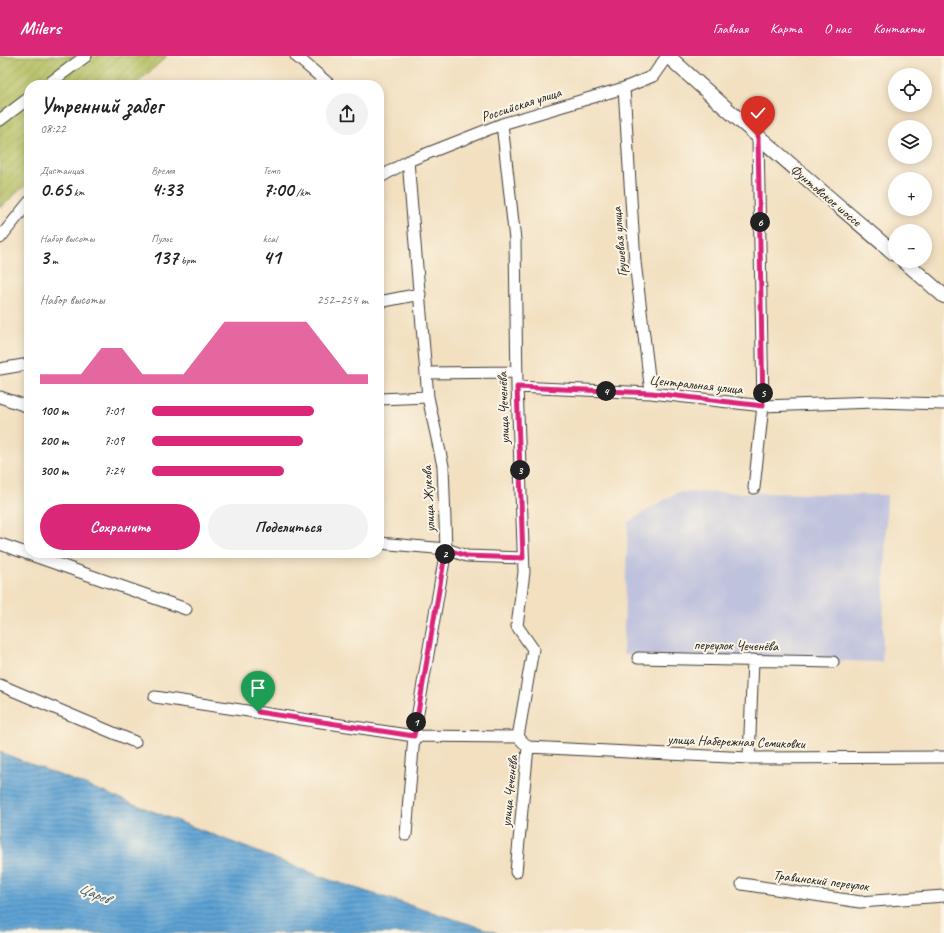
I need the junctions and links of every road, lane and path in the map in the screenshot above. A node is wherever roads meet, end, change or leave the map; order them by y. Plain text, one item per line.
1 (86, 56) edge
2 (296, 56) edge
3 (668, 56) edge
4 (54, 80) edge
5 (324, 80) edge
6 (624, 88) junction
7 (24, 102) edge
8 (0, 120) edge
9 (502, 124) junction
10 (758, 137) junction
11 (408, 161) junction
12 (384, 175) edge
13 (24, 208) edge
14 (0, 238) edge
15 (888, 248) edge
16 (912, 268) edge
17 (420, 294) junction
18 (944, 296) edge
19 (384, 301) edge
20 (24, 365) edge
21 (0, 370) edge
22 (517, 372) junction
23 (426, 373) junction
24 (517, 387) junction
25 (652, 393) junction
26 (0, 397) edge
27 (428, 397) junction
28 (384, 399) edge
29 (944, 404) edge
30 (24, 405) edge
31 (763, 406) junction
32 (754, 488) dead end
33 (384, 543) edge
34 (0, 544) edge
35 (446, 549) junction
36 (24, 552) edge
37 (40, 558) edge
38 (523, 558) junction
39 (186, 609) dead end
40 (638, 658) dead end
41 (753, 660) junction
42 (833, 662) dead end
43 (0, 685) edge
44 (155, 697) dead end
45 (414, 736) junction
46 (518, 737) junction
47 (135, 742) dead end
48 (528, 747) junction
49 (944, 757) edge
50 (749, 758) junction
51 (406, 835) dead end
52 (516, 872) dead end
53 (742, 884) dead end
54 (944, 896) edge

1 - 4 street
2 - 5 street
3 - 6 street, Российская улица
3 - 10 street, Фунтовское шоссе
6 - 9 street, Российская улица
6 - 25 street, Грушевая улица
7 - 8 street
9 - 11 street, Российская улица
9 - 22 street, улица Чеченёва
10 - 15 street, Фунтовское шоссе
10 - 31 street
11 - 12 street, Российская улица
11 - 17 street, улица Жукова
13 - 14 street
16 - 18 street
17 - 19 street
17 - 23 street, улица Жукова
20 - 21 street
22 - 23 street
22 - 24 street, улица Чеченёва
23 - 27 street, улица Жукова
24 - 25 street, Центральная улица
24 - 38 street, улица Чеченёва
25 - 31 street, Центральная улица
26 - 30 street
27 - 28 street
27 - 35 street, улица Жукова
29 - 31 street, Центральная улица
31 - 32 street
33 - 35 street
34 - 36 street
35 - 38 street
35 - 45 street, улица Жукова
37 - 39 street
38 - 46 street, улица Чеченёва
40 - 41 street, переулок Чеченёва
41 - 42 street, переулок Чеченёва
41 - 50 street
43 - 47 street
44 - 45 street
45 - 46 street
45 - 51 street, улица Жукова
46 - 48 street, улица Чеченёва
48 - 50 street, улица Набережная Семиковки
48 - 52 street, улица Чеченёва
49 - 50 street, улица Набережная Семиковки
53 - 54 street, Травинский переулок

